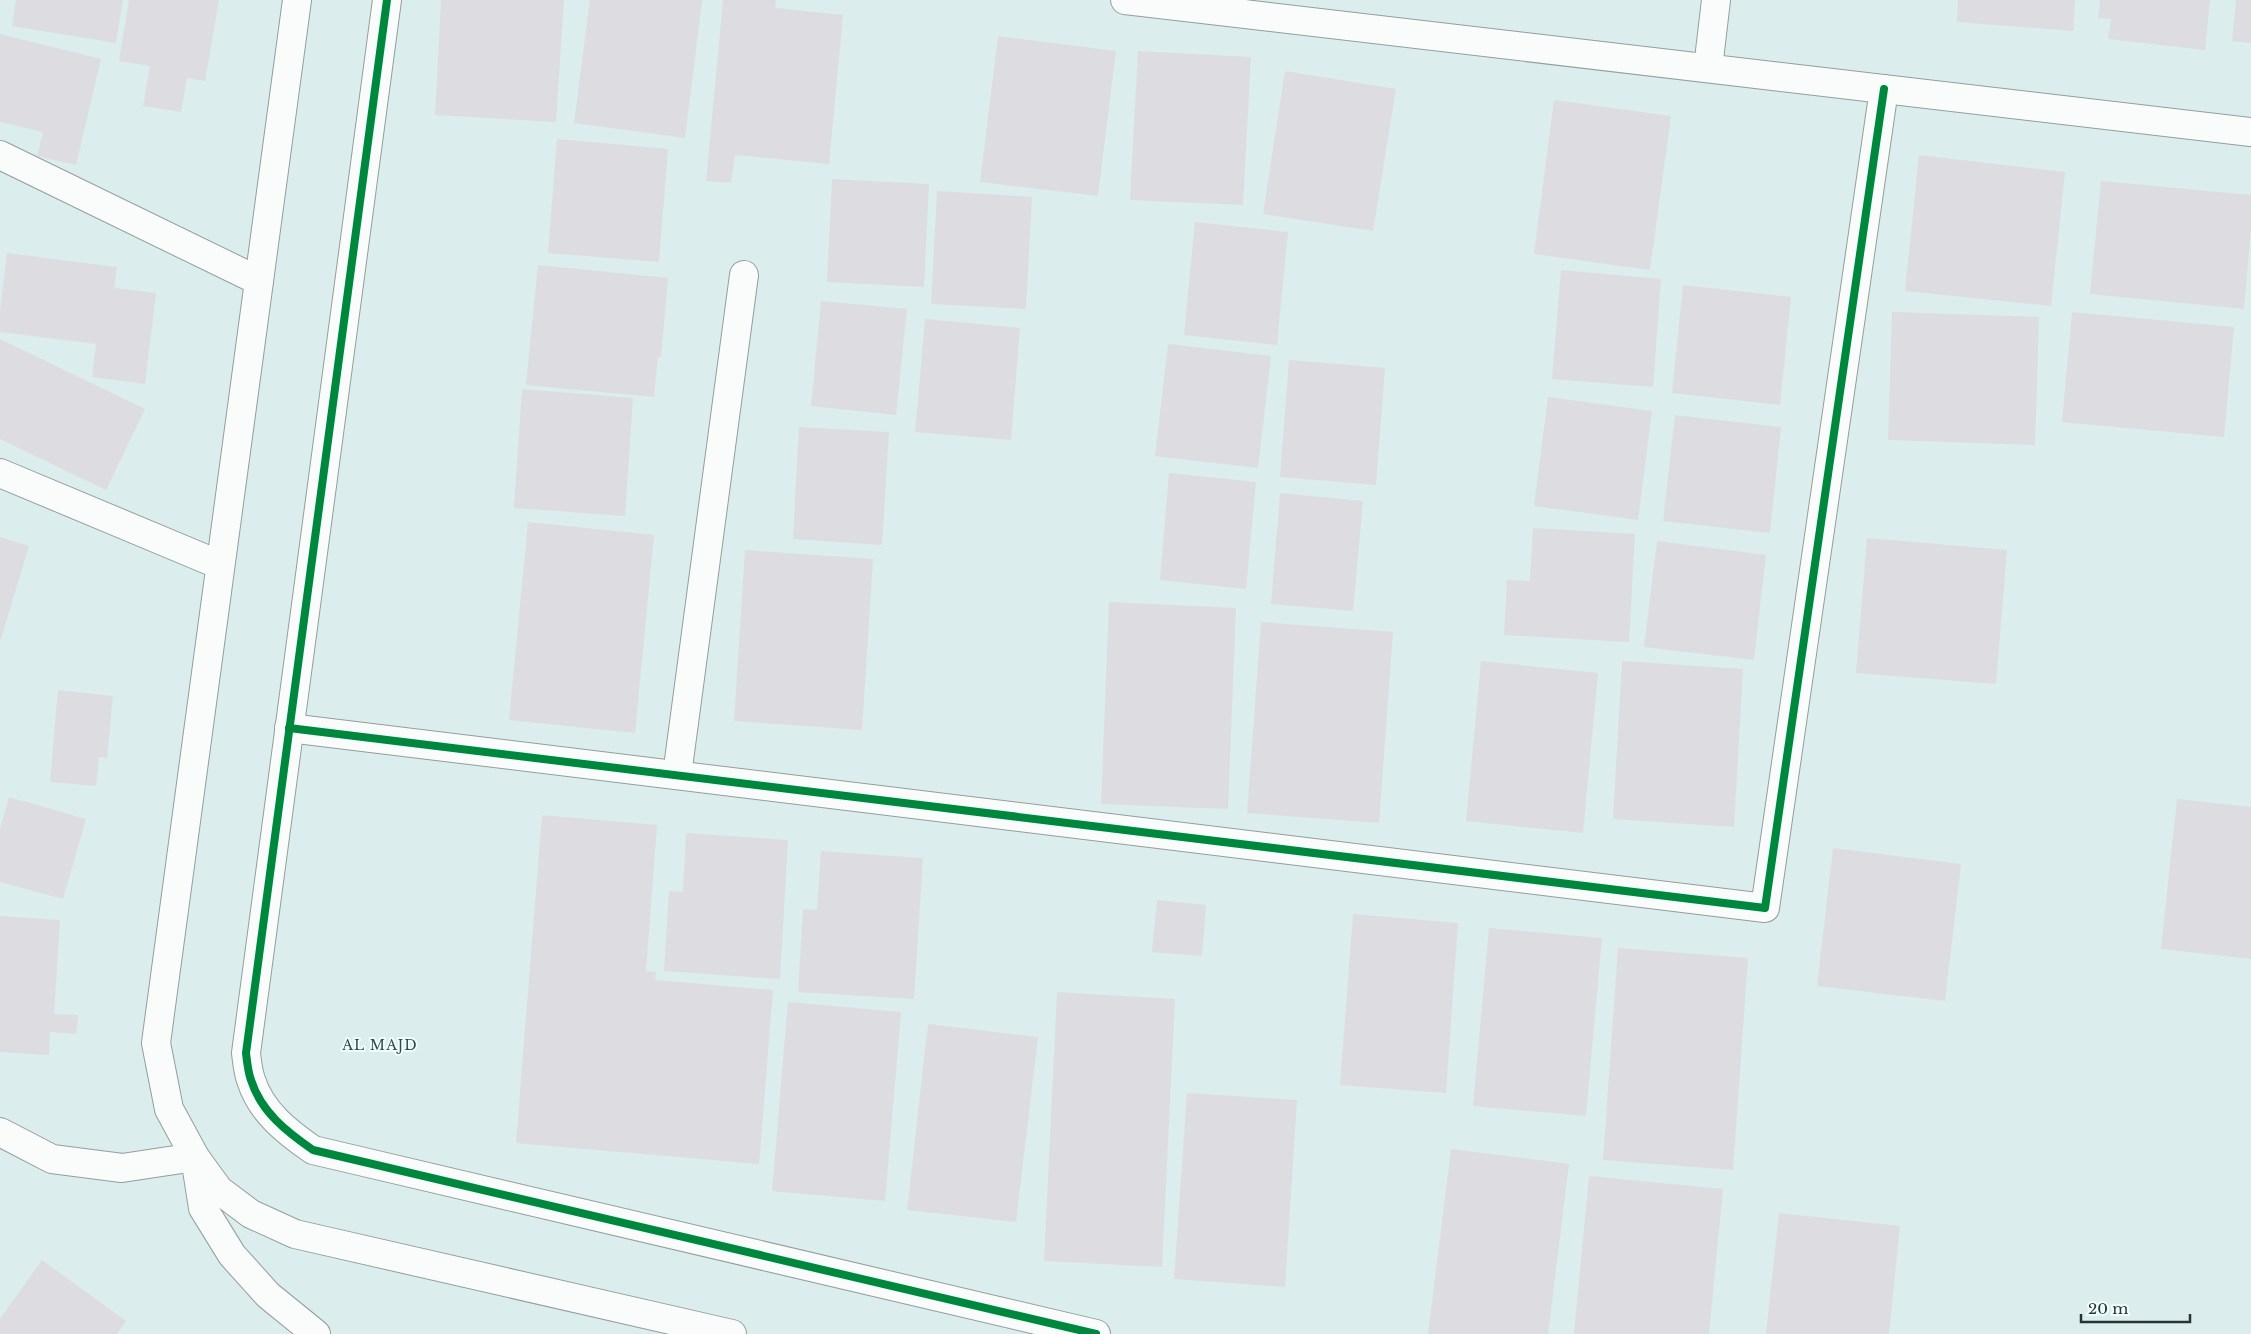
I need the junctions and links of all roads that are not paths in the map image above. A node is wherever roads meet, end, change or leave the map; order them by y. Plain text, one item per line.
1 (297, 0) edge
2 (387, 0) edge
3 (1125, 0) edge
4 (1716, 0) edge
5 (1708, 68) junction
6 (1884, 89) junction
7 (2251, 132) edge
8 (0, 155) edge
9 (744, 275) dead end
10 (259, 280) junction
11 (0, 473) edge
12 (220, 565) junction
13 (289, 728) junction
14 (677, 775) junction
15 (0, 1132) edge
16 (194, 1157) junction
17 (316, 1334) edge
18 (732, 1334) edge
19 (1096, 1334) edge

1 - 10 street
2 - 13 street
3 - 5 street
4 - 5 street
5 - 6 street
6 - 7 street
6 - 14 street
8 - 10 street
9 - 14 street
10 - 12 street
11 - 12 street
12 - 16 street
13 - 14 street
13 - 19 street
15 - 16 street
16 - 17 street
16 - 18 street

